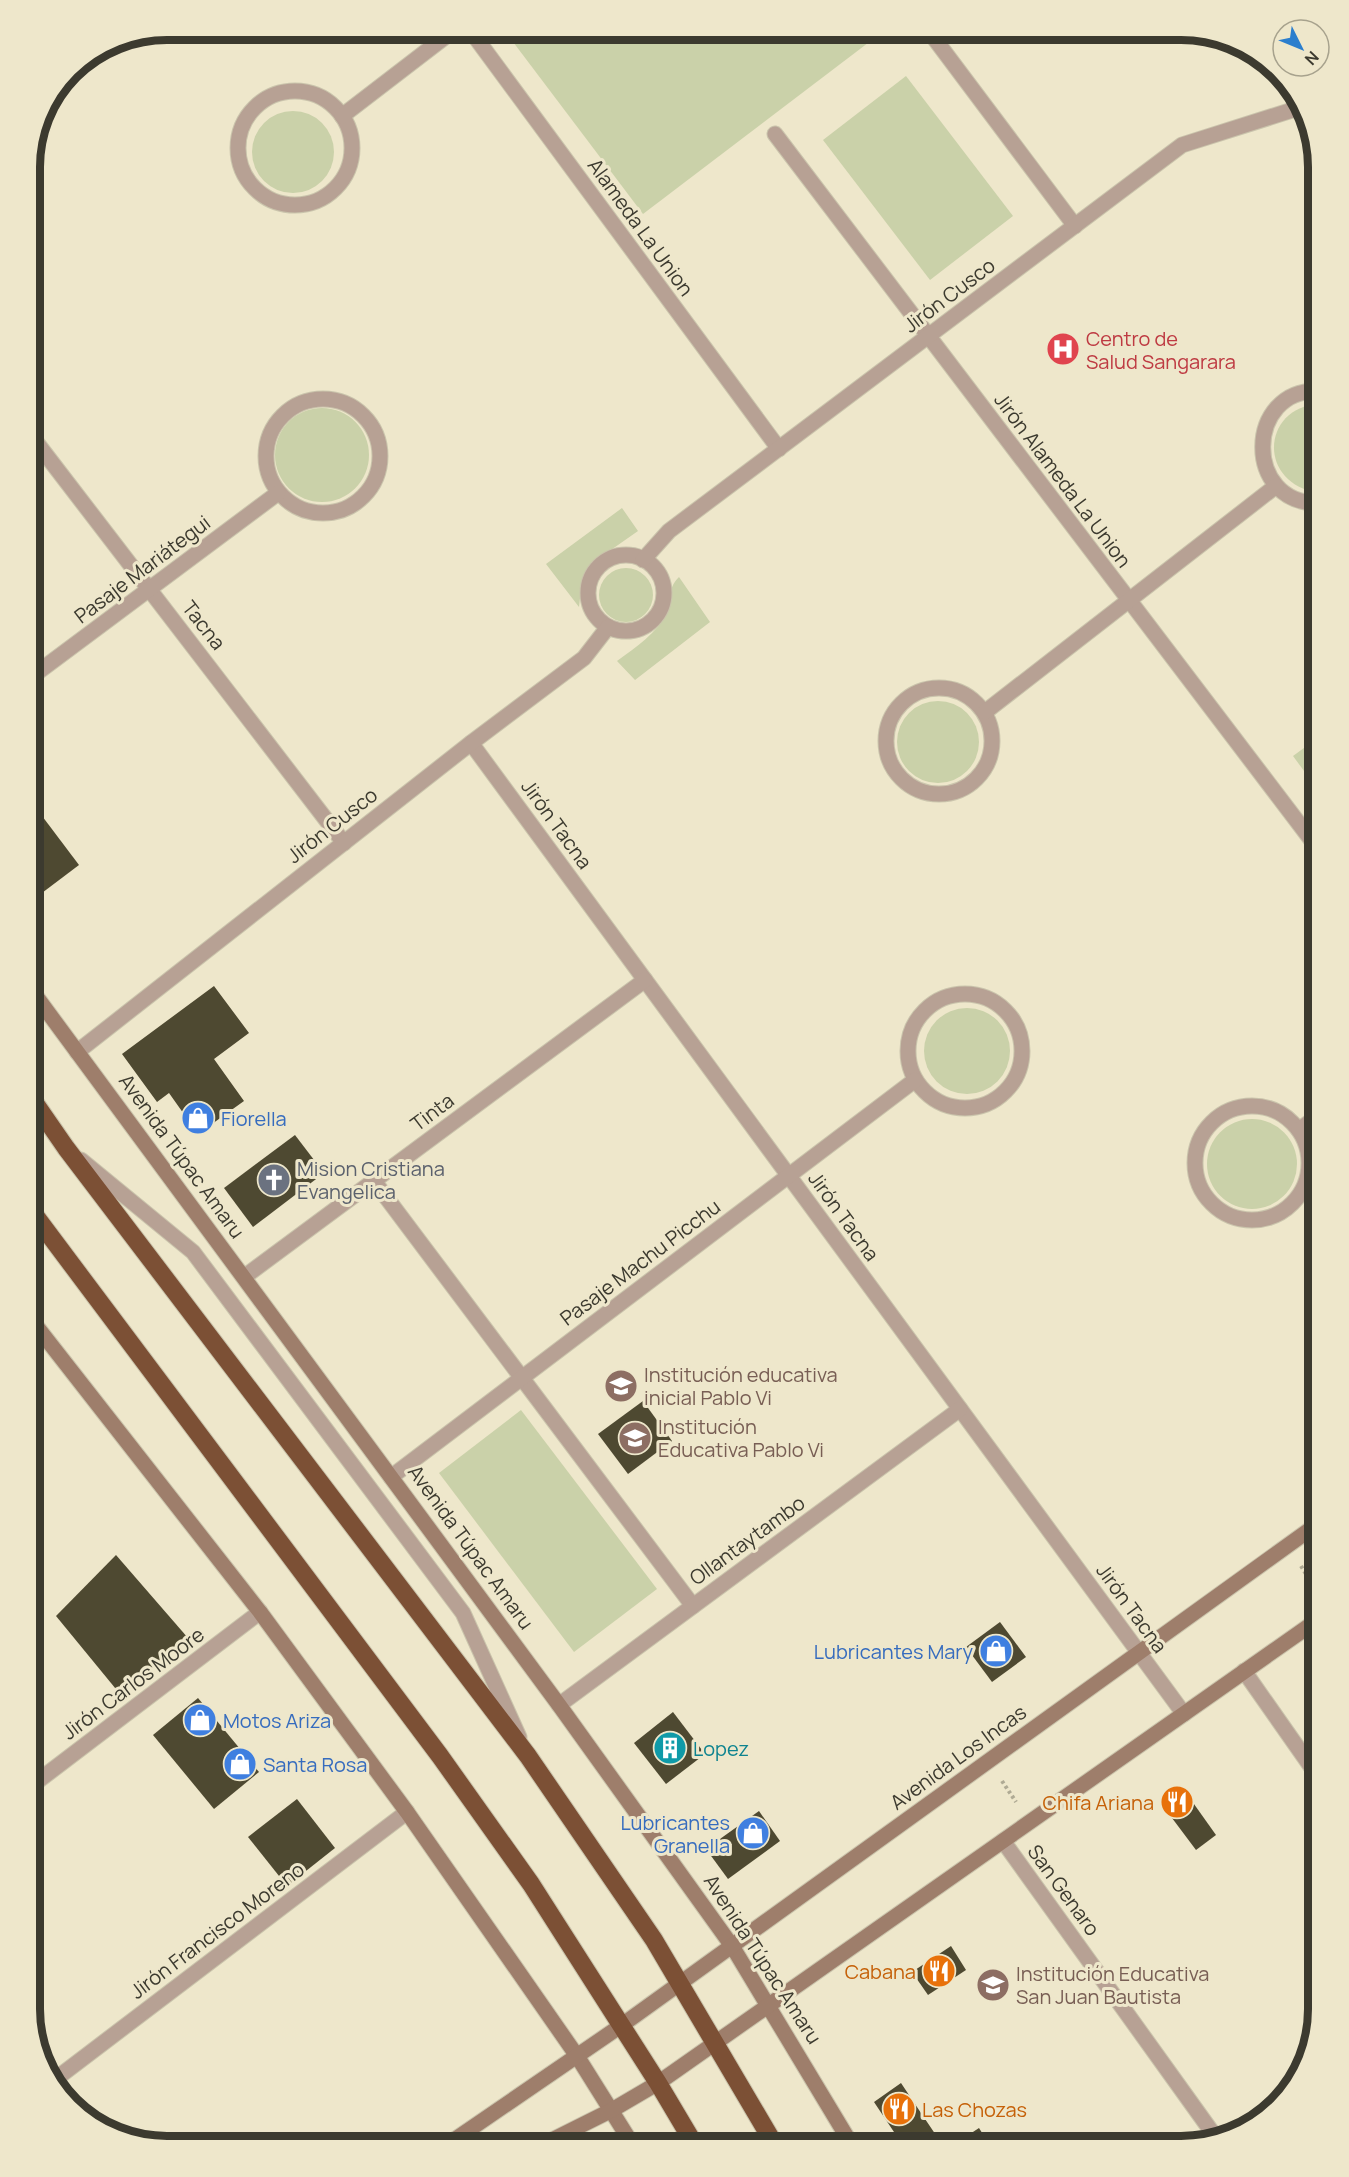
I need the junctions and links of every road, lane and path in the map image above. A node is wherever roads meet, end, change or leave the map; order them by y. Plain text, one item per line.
1 (441, 40) edge
2 (478, 40) edge
3 (936, 41) edge
4 (1294, 109) edge
5 (342, 116) junction
6 (775, 134) dead end
7 (1075, 226) junction
8 (928, 337) junction
9 (1308, 393) edge
10 (41, 448) edge
11 (779, 449) junction
12 (1276, 486) junction
13 (278, 493) junction
14 (1308, 502) edge
15 (643, 560) junction
16 (150, 589) junction
17 (1128, 600) junction
18 (608, 627) junction
19 (41, 670) edge
20 (985, 712) junction
21 (471, 743) junction
22 (1308, 836) edge
23 (344, 843) junction
24 (645, 980) junction
25 (41, 1002) edge
26 (77, 1052) junction
27 (915, 1080) junction
28 (40, 1111) edge
29 (1308, 1123) edge
30 (1299, 1130) junction
31 (66, 1148) junction
32 (1308, 1156) edge
33 (1308, 1170) edge
34 (788, 1175) junction
35 (374, 1181) junction
36 (40, 1223) edge
37 (244, 1277) junction
38 (40, 1331) edge
39 (522, 1378) junction
40 (960, 1409) junction
41 (391, 1477) junction
42 (1308, 1531) edge
43 (1288, 1545) junction
44 (1308, 1577) edge
45 (693, 1606) junction
46 (260, 1611) junction
47 (1308, 1627) edge
48 (1138, 1652) junction
49 (1244, 1671) junction
50 (559, 1706) junction
51 (1184, 1714) junction
52 (528, 1756) junction
53 (988, 1761) junction
54 (1308, 1762) edge
55 (40, 1779) edge
56 (407, 1812) junction
57 (1030, 1822) junction
58 (1003, 1841) junction
59 (732, 1946) junction
60 (679, 1984) junction
61 (769, 2006) junction
62 (622, 2025) junction
63 (715, 2043) junction
64 (577, 2056) junction
65 (59, 2075) edge
66 (658, 2083) junction
67 (612, 2110) junction
68 (1212, 2132) edge
69 (460, 2136) edge
70 (560, 2136) edge
71 (627, 2136) edge
72 (689, 2136) edge
73 (770, 2136) edge
74 (846, 2136) edge

1 - 5 street
2 - 11 street, Alameda La Union
3 - 7 street
4 - 7 street, Jirón Cusco
5 - 5 street
6 - 8 street, Jirón Alameda La Union
7 - 8 street, Jirón Cusco
8 - 11 street, Jirón Cusco
8 - 17 street, Jirón Alameda La Union
9 - 12 street
10 - 16 street, Tacna
11 - 15 street, Jirón Cusco
12 - 14 street
12 - 17 street
13 - 13 street
13 - 16 street, Pasaje Mariátegui
15 - 18 street
15 - 18 street
16 - 19 street, Pasaje Mariátegui
16 - 23 street, Tacna
17 - 20 street
17 - 22 street, Jirón Alameda La Union
18 - 21 street, Jirón Cusco
20 - 20 street
21 - 23 street, Jirón Cusco
21 - 24 street, Jirón Tacna
23 - 26 street, Jirón Cusco
24 - 34 street, Jirón Tacna
24 - 35 street, Tinta
25 - 26 street, Avenida Túpac Amaru
26 - 37 street, Avenida Túpac Amaru
27 - 27 street
27 - 34 street, Pasaje Machu Picchu
28 - 31 highway
29 - 30 street
30 - 32 street
30 - 33 street
31 - 52 highway
31 - 52 street
34 - 39 street, Pasaje Machu Picchu
34 - 40 street, Jirón Tacna
35 - 37 street, Tinta
35 - 39 street
36 - 62 highway
37 - 41 street, Avenida Túpac Amaru
38 - 46 street
39 - 41 street, Pasaje Machu Picchu
39 - 45 street
40 - 45 street, Ollantaytambo
40 - 48 street, Jirón Tacna
41 - 50 street, Avenida Túpac Amaru
42 - 43 street, Avenida Los Incas
43 - 44 path
43 - 48 street, Avenida Los Incas
45 - 50 street, Ollantaytambo
46 - 55 street, Jirón Carlos Moore
46 - 56 street
47 - 49 street
48 - 51 street, Jirón Tacna
48 - 53 street, Avenida Los Incas
49 - 51 street
49 - 54 street
50 - 59 street, Avenida Túpac Amaru
51 - 57 street
52 - 60 highway
53 - 57 path
53 - 59 street, Avenida Los Incas
56 - 64 street
56 - 65 street, Jirón Francisco Moreno
57 - 58 street
58 - 61 street
58 - 68 street, San Genaro
59 - 60 street, Avenida Los Incas
59 - 61 street, Avenida Túpac Amaru
60 - 62 street, Avenida Los Incas
60 - 63 highway
61 - 63 street
61 - 74 street, Avenida Túpac Amaru
62 - 64 street, Avenida Los Incas
62 - 66 highway
63 - 66 street
63 - 73 highway
64 - 67 street
64 - 69 street, Avenida Los Incas
66 - 67 street
66 - 72 highway
67 - 70 street
67 - 71 street

